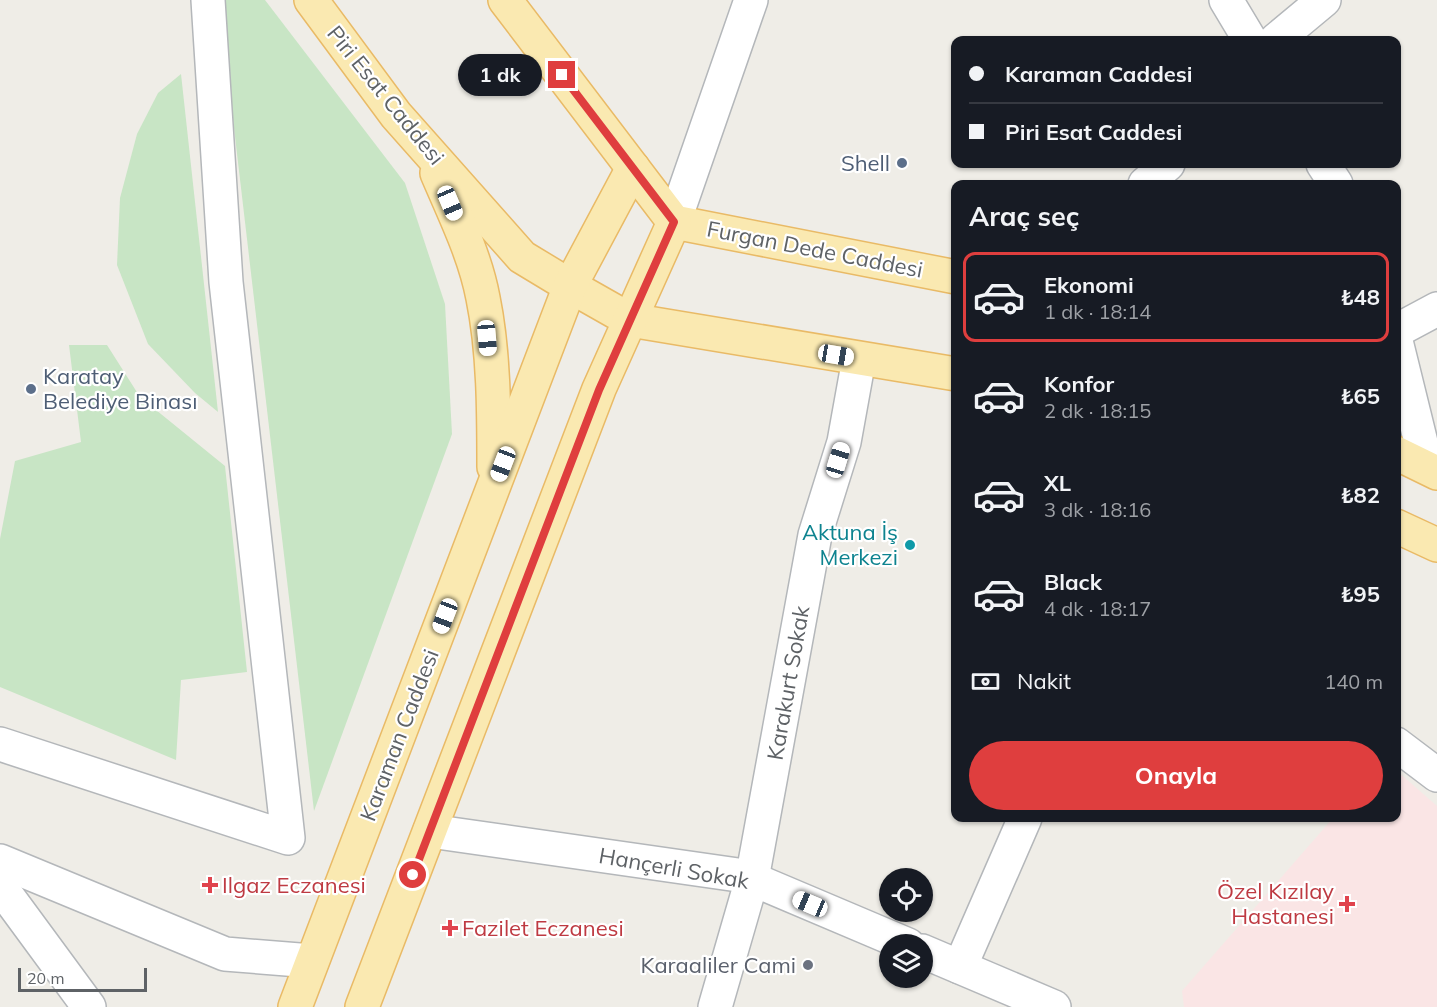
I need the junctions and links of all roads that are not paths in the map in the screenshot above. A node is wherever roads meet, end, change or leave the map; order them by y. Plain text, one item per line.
1 (208, 0) edge
2 (311, 0) edge
3 (505, 0) edge
4 (751, 0) edge
5 (1226, 0) edge
6 (1324, 0) edge
7 (1248, 36) edge
8 (1281, 36) edge
9 (428, 149) junction
10 (633, 168) junction
11 (1163, 168) edge
12 (1150, 180) edge
13 (674, 222) junction
14 (951, 276) edge
15 (570, 286) junction
16 (1437, 309) edge
17 (630, 320) junction
18 (1401, 328) edge
19 (859, 359) junction
20 (1401, 359) edge
21 (951, 374) edge
22 (1401, 455) edge
23 (1432, 470) edge
24 (494, 487) junction
25 (1401, 528) edge
26 (1437, 545) edge
27 (0, 744) edge
28 (1401, 748) edge
29 (1437, 775) edge
30 (1023, 822) edge
31 (430, 831) junction
32 (0, 861) edge
33 (752, 879) junction
34 (0, 886) edge
35 (882, 934) edge
36 (933, 956) edge
37 (312, 961) junction
38 (960, 967) junction
39 (89, 1007) edge
40 (295, 1007) edge
41 (362, 1007) edge
42 (715, 1007) edge
43 (1054, 1007) edge

1 - 27 street
2 - 9 main road, Piri Esat Caddesi
3 - 10 main road
4 - 13 street
5 - 7 street
6 - 8 street
9 - 15 main road, Piri Esat Caddesi
9 - 24 main road
10 - 13 main road
10 - 15 main road, Karaman Caddesi
11 - 12 street
13 - 14 main road, Furgan Dede Caddesi
13 - 17 main road
15 - 17 main road, Piri Esat Caddesi
15 - 24 main road, Karaman Caddesi
16 - 18 street
17 - 19 main road
17 - 31 main road
19 - 21 main road
19 - 33 street, Karakurt Sokak
20 - 23 street
22 - 23 main road
24 - 37 main road, Karaman Caddesi
25 - 26 main road
28 - 29 street
30 - 38 street
31 - 33 street, Hançerli Sokak
31 - 41 main road
32 - 37 street
33 - 35 street, Hançerli Sokak
33 - 42 street, Karakurt Sokak
34 - 39 street
36 - 38 street
37 - 40 main road, Karaman Caddesi
38 - 43 street

